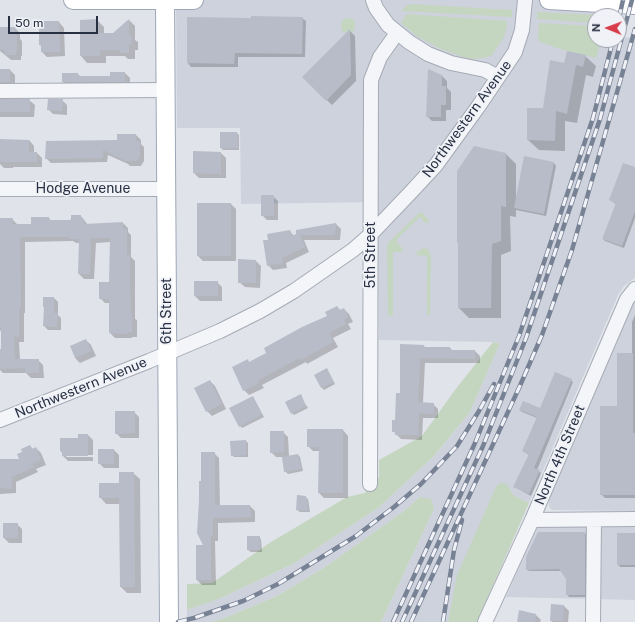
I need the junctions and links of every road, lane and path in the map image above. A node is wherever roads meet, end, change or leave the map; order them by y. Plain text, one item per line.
1 (73, 0) edge
2 (165, 0) edge
3 (194, 0) edge
4 (373, 0) edge
5 (525, 0) edge
6 (549, 0) edge
7 (635, 5) edge
8 (397, 33) junction
9 (498, 77) junction
10 (166, 90) junction
11 (0, 91) edge
12 (0, 189) edge
13 (166, 189) junction
14 (370, 235) junction
15 (635, 289) edge
16 (167, 353) junction
17 (0, 420) edge
18 (370, 484) dead end
19 (635, 519) edge
20 (532, 520) junction
21 (594, 520) junction
22 (169, 622) edge
23 (485, 622) edge
24 (593, 622) edge

1 - 2 main road
2 - 3 main road
2 - 10 main road, 6th Street
4 - 8 street
5 - 9 street, Northwestern Avenue
6 - 7 main road
8 - 9 street
8 - 14 street, 5th Street
9 - 14 street, Northwestern Avenue
10 - 11 street
10 - 13 main road, 6th Street
12 - 13 street, Hodge Avenue
13 - 16 main road, 6th Street
14 - 16 street, Northwestern Avenue
14 - 18 street, 5th Street
15 - 20 street, North 4th Street
16 - 17 street, Northwestern Avenue
16 - 22 main road, 6th Street
19 - 21 street
20 - 21 street
20 - 23 street, North 4th Street
21 - 24 street

